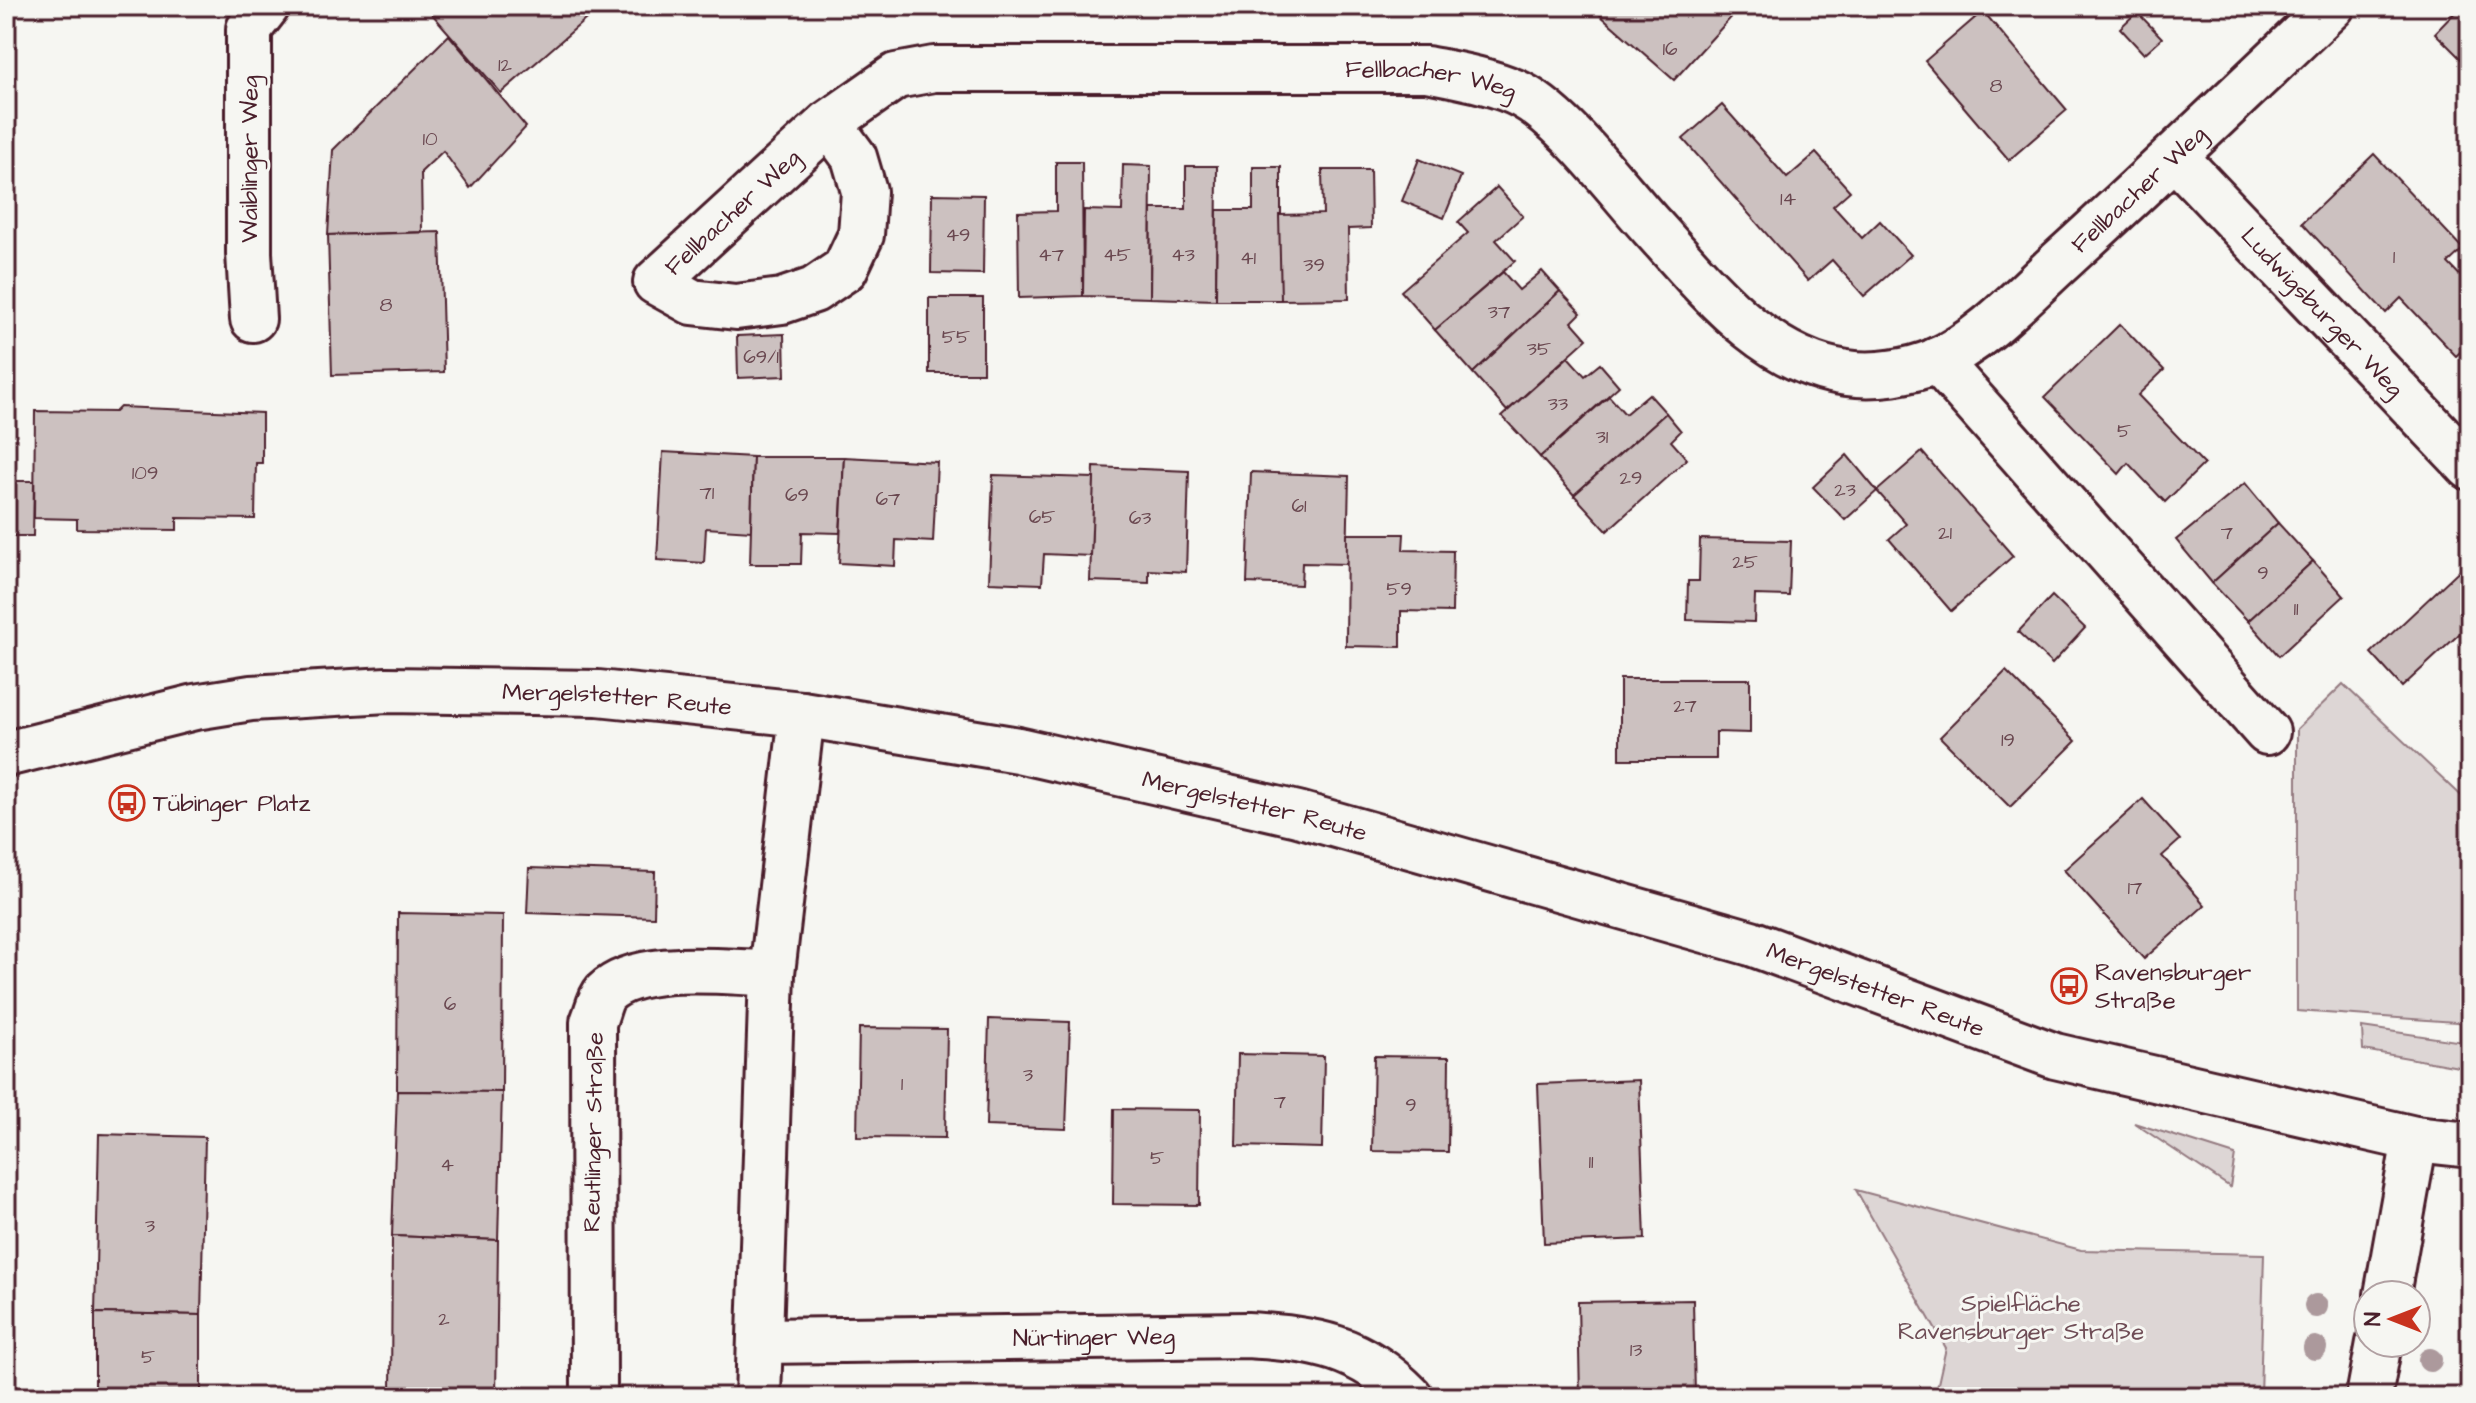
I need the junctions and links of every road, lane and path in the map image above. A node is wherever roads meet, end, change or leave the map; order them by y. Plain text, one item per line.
1 (267, 6) edge
2 (2332, 6) edge
3 (829, 123) junction
4 (2175, 157) junction
5 (253, 319) dead end
6 (1937, 360) junction
7 (2470, 467) edge
8 (802, 714) junction
9 (2267, 732) dead end
10 (6, 754) edge
11 (772, 973) junction
12 (2415, 1139) junction
13 (2470, 1145) edge
14 (2390, 1279) edge
15 (760, 1341) junction
16 (2376, 1359) edge
17 (594, 1397) edge
18 (758, 1397) edge
19 (1410, 1397) edge
20 (2369, 1397) edge

1 - 5 street, Waiblinger Weg
2 - 4 street, Fellbacher Weg
3 - 3 street, Fellbacher Weg
3 - 6 street, Fellbacher Weg
4 - 6 street, Fellbacher Weg
4 - 7 street, Ludwigsburger Weg
6 - 9 street
8 - 10 street, Mergelstetter Reute
8 - 11 street
8 - 12 street, Mergelstetter Reute
11 - 15 street
11 - 17 street, Reutlinger Straße
12 - 13 street, Mergelstetter Reute
12 - 14 street
15 - 18 street
15 - 19 street, Nürtinger Weg
16 - 20 street

